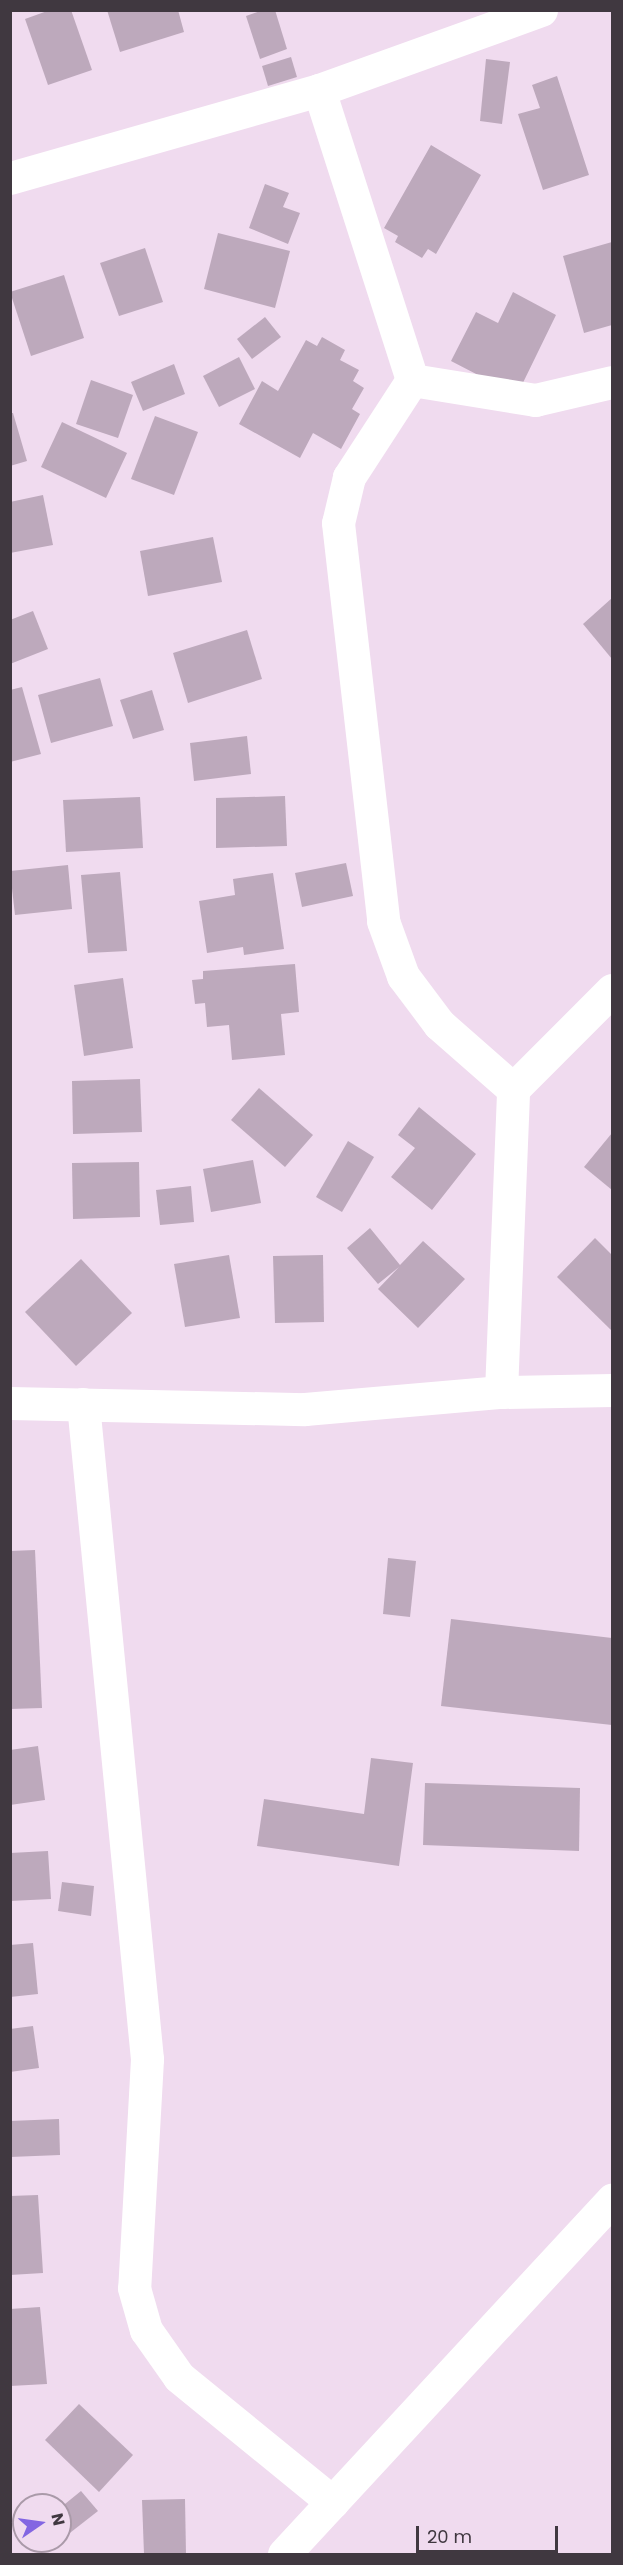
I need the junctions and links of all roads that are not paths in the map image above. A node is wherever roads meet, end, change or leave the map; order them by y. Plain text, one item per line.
1 (541, 10) edge
2 (319, 90) junction
3 (10, 178) edge
4 (412, 380) junction
5 (612, 382) edge
6 (612, 990) edge
7 (513, 1089) junction
8 (612, 1390) edge
9 (501, 1392) junction
10 (10, 1403) edge
11 (83, 1404) junction
12 (612, 2200) edge
13 (332, 2502) junction
14 (284, 2554) edge

1 - 2 street
2 - 3 street
2 - 4 street
4 - 5 street
4 - 7 street
6 - 7 street
7 - 9 street
8 - 9 street
9 - 11 street
10 - 11 street
11 - 13 street
12 - 13 street
13 - 14 street

